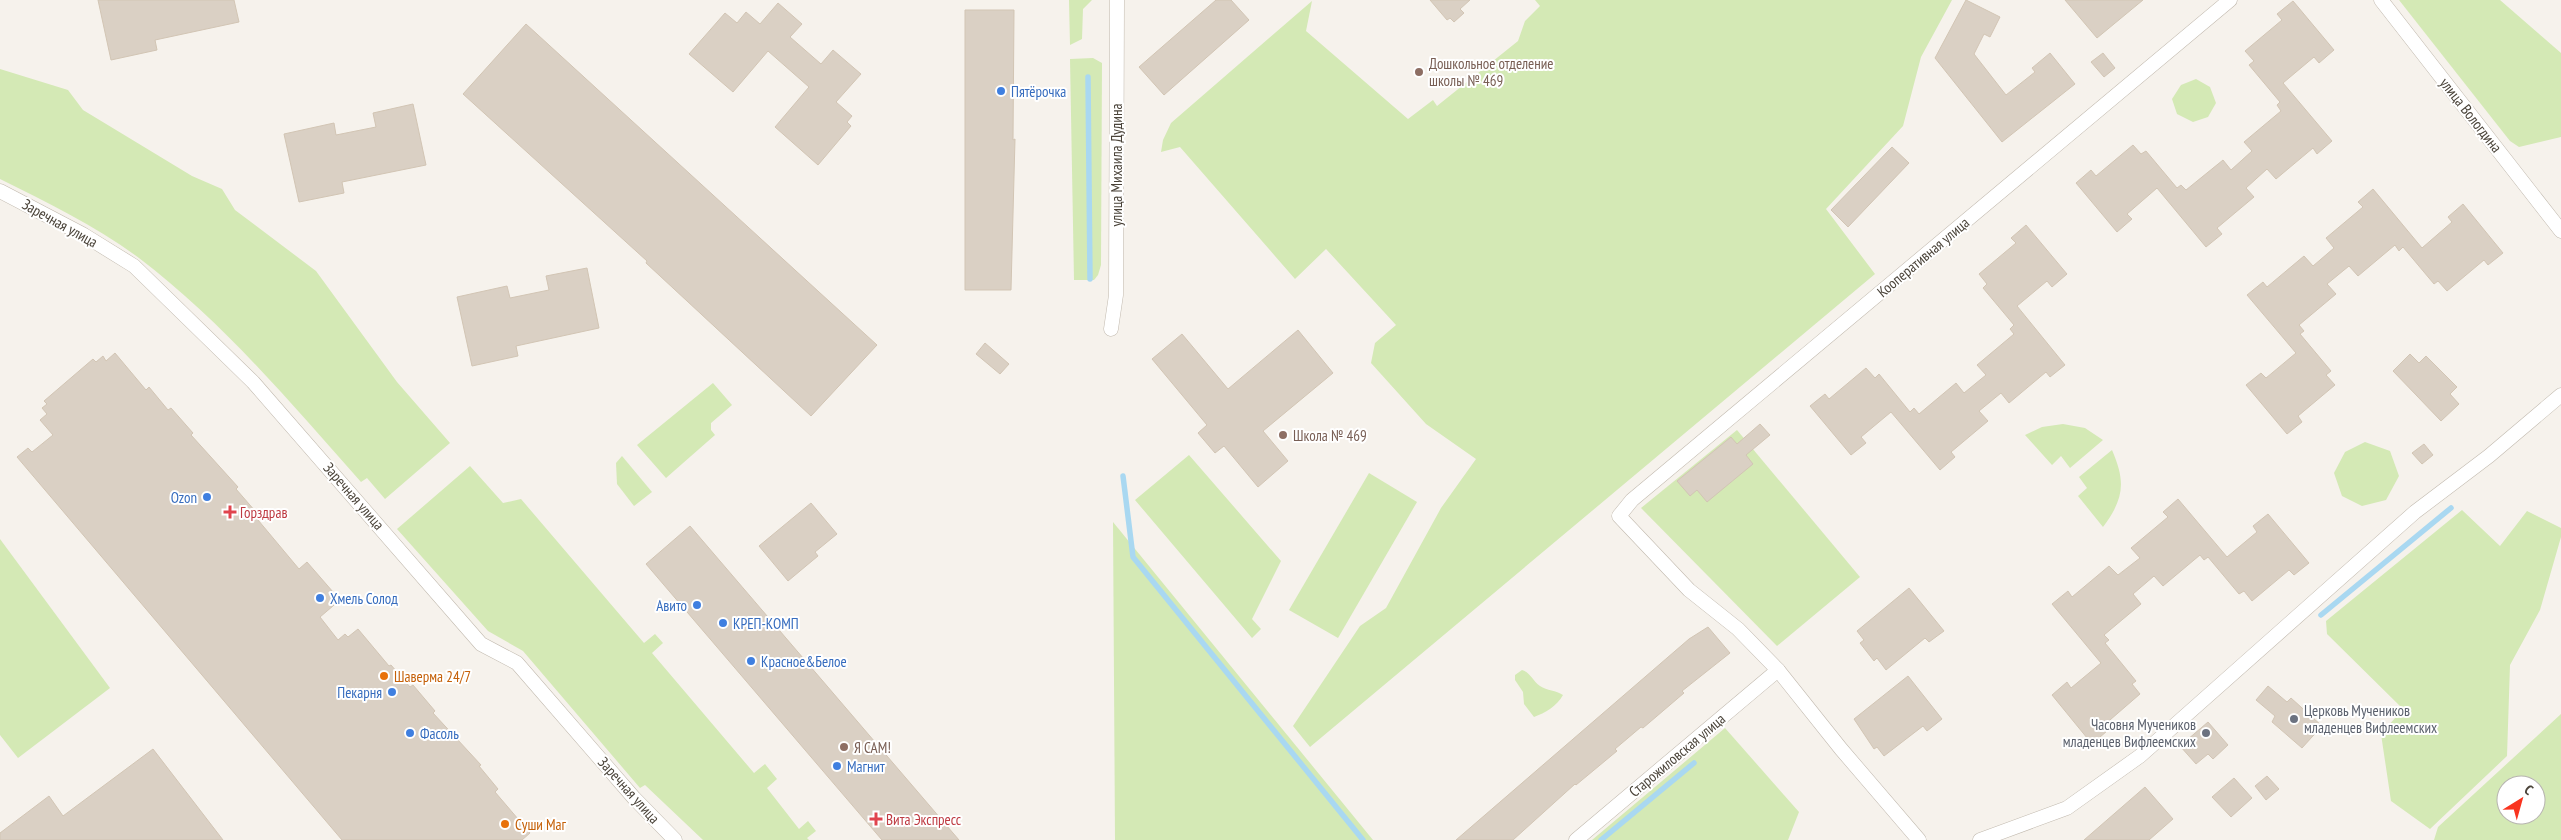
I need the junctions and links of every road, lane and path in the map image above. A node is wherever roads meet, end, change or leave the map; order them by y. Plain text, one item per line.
1 (1117, 0) edge
2 (2230, 0) edge
3 (2381, 0) edge
4 (0, 190) edge
5 (2561, 231) edge
6 (1111, 329) dead end
7 (2561, 395) edge
8 (1778, 670) junction
9 (675, 840) edge
10 (1576, 840) edge
11 (1919, 840) edge
12 (1980, 840) edge

1 - 6 street, улица Михаила Дудина
2 - 8 street, Кооперативная улица
3 - 5 street, улица Вологдина
4 - 9 street, Заречная улица
7 - 12 street
8 - 10 street, Старожиловская улица
8 - 11 street

